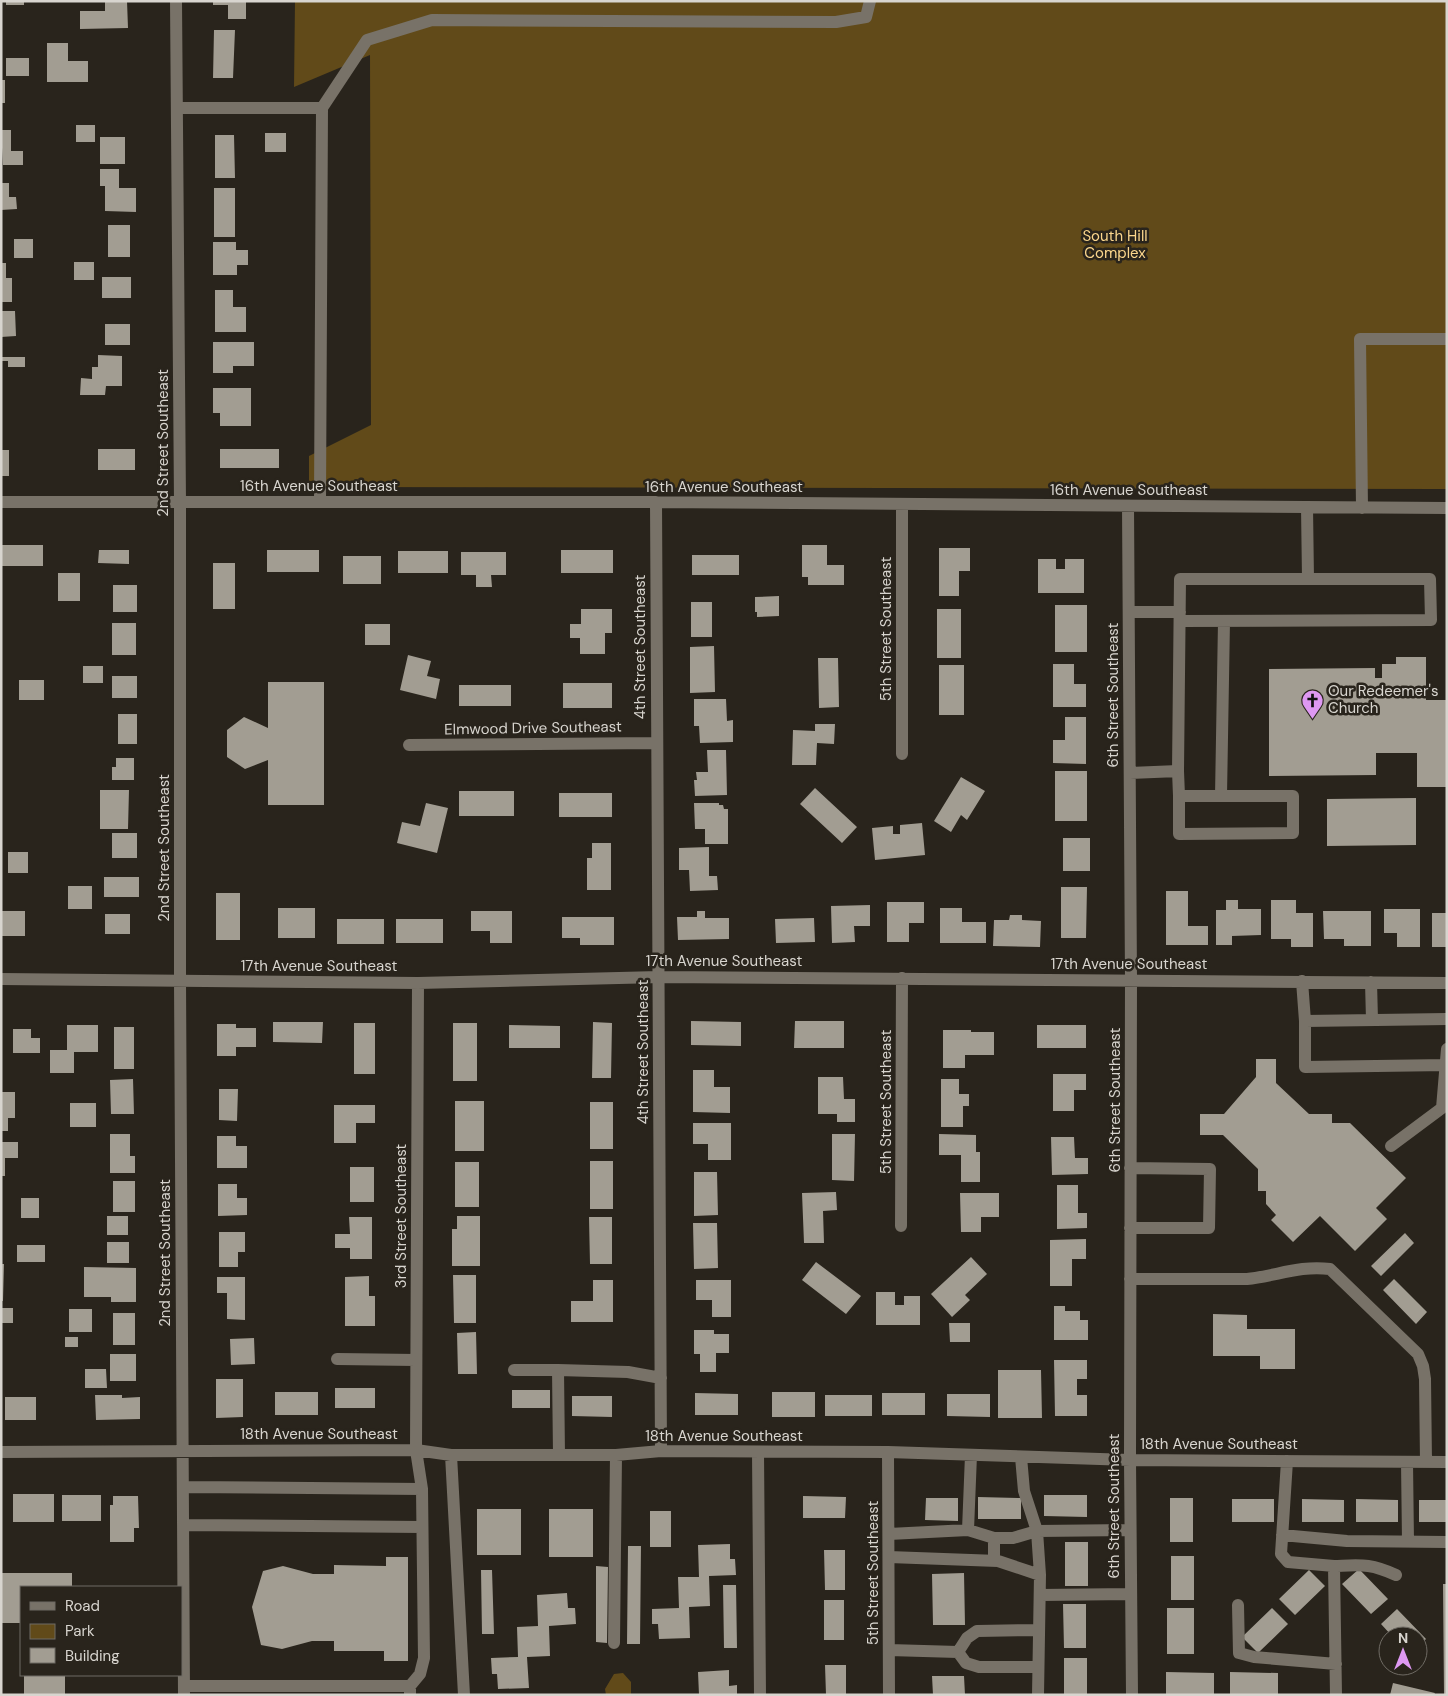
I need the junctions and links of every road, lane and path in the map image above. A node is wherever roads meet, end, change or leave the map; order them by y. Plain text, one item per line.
1 (176, 1) edge
2 (870, 1) edge
3 (177, 108) junction
4 (322, 108) junction
5 (1447, 339) edge
6 (1, 502) edge
7 (180, 502) junction
8 (320, 502) junction
9 (656, 502) junction
10 (902, 504) junction
11 (1128, 506) junction
12 (1307, 507) junction
13 (1362, 508) junction
14 (1447, 508) edge
15 (1308, 579) junction
16 (1129, 612) junction
17 (1180, 617) junction
18 (1224, 621) junction
19 (657, 743) junction
20 (409, 746) dead end
21 (902, 754) dead end
22 (1178, 771) junction
23 (1130, 773) junction
24 (1179, 796) junction
25 (1221, 796) junction
26 (659, 976) junction
27 (1, 978) edge
28 (902, 978) junction
29 (1132, 980) junction
30 (180, 981) junction
31 (1302, 981) junction
32 (1371, 982) junction
33 (418, 983) junction
34 (1447, 983) edge
35 (1447, 1019) edge
36 (1372, 1020) junction
37 (1305, 1021) junction
38 (1447, 1049) edge
39 (1446, 1065) edge
40 (1444, 1108) edge
41 (1391, 1146) dead end
42 (1130, 1168) junction
43 (901, 1226) dead end
44 (1130, 1228) junction
45 (1130, 1279) junction
46 (338, 1359) dead end
47 (416, 1360) junction
48 (514, 1370) dead end
49 (558, 1370) junction
50 (661, 1378) junction
51 (416, 1450) junction
52 (183, 1451) junction
53 (661, 1451) junction
54 (1, 1452) edge
55 (758, 1452) junction
56 (888, 1452) junction
57 (451, 1455) junction
58 (559, 1455) junction
59 (616, 1455) junction
60 (971, 1455) junction
61 (1021, 1456) junction
62 (1130, 1460) junction
63 (1287, 1461) junction
64 (1407, 1462) junction
65 (1426, 1462) junction
66 (1447, 1462) edge
67 (183, 1486) junction
68 (422, 1489) junction
69 (183, 1525) junction
70 (422, 1527) junction
71 (968, 1530) junction
72 (1130, 1530) junction
73 (1037, 1531) junction
74 (889, 1534) junction
75 (1282, 1535) junction
76 (994, 1538) junction
77 (1408, 1542) junction
78 (1447, 1542) edge
79 (889, 1557) junction
80 (994, 1561) junction
81 (1334, 1566) junction
82 (1396, 1575) dead end
83 (1040, 1576) junction
84 (1131, 1594) junction
85 (1040, 1596) junction
86 (1238, 1605) dead end
87 (1039, 1630) junction
88 (614, 1643) dead end
89 (889, 1650) junction
90 (958, 1652) junction
91 (1336, 1664) junction
92 (1038, 1667) junction
93 (184, 1690) edge
94 (410, 1690) edge
95 (464, 1695) edge
96 (760, 1695) edge
97 (890, 1695) edge
98 (1038, 1695) edge
99 (1132, 1695) edge
100 (1336, 1695) edge

1 - 3 street, 2nd Street Southeast
2 - 4 street
3 - 4 street
3 - 7 street, 2nd Street Southeast
4 - 8 street
5 - 13 street
6 - 7 street, 16th Avenue Southeast
7 - 8 street, 16th Avenue Southeast
7 - 30 street, 2nd Street Southeast
8 - 9 street, 16th Avenue Southeast
9 - 10 street, 16th Avenue Southeast
9 - 19 street, 4th Street Southeast
10 - 11 street, 16th Avenue Southeast
10 - 21 street, 5th Street Southeast
11 - 12 street, 16th Avenue Southeast
11 - 16 street, 6th Street Southeast
12 - 13 street, 16th Avenue Southeast
12 - 15 street
13 - 14 street, 16th Avenue Southeast
15 - 17 street
15 - 18 street
16 - 17 street
16 - 23 street, 6th Street Southeast
17 - 18 street
17 - 22 street
18 - 25 street
19 - 20 street, Elmwood Drive Southeast
19 - 26 street, 4th Street Southeast
22 - 23 street
22 - 24 street
23 - 29 street, 6th Street Southeast
24 - 25 street
24 - 25 street
26 - 28 street, 17th Avenue Southeast
26 - 33 street, 17th Avenue Southeast
26 - 50 street, 4th Street Southeast
27 - 30 street, 17th Avenue Southeast
28 - 29 street, 17th Avenue Southeast
28 - 43 street, 5th Street Southeast
29 - 31 street, 17th Avenue Southeast
29 - 42 street, 6th Street Southeast
30 - 33 street, 17th Avenue Southeast
30 - 52 street, 2nd Street Southeast
31 - 32 street, 17th Avenue Southeast
31 - 37 street
32 - 34 street, 17th Avenue Southeast
32 - 36 street
33 - 47 street, 3rd Street Southeast
35 - 36 street
36 - 37 street
37 - 39 street
38 - 39 street
39 - 40 street
40 - 41 street
42 - 44 street, 6th Street Southeast
42 - 44 street
44 - 45 street, 6th Street Southeast
45 - 62 street, 6th Street Southeast
45 - 65 street
46 - 47 street
47 - 51 street, 3rd Street Southeast
48 - 49 street
49 - 50 street
49 - 58 street
50 - 53 street, 4th Street Southeast
51 - 52 street, 18th Avenue Southeast
51 - 57 street, 18th Avenue Southeast
51 - 68 street, 3rd Street Southeast
52 - 54 street, 18th Avenue Southeast
52 - 67 street, 2nd Street Southeast
53 - 55 street, 18th Avenue Southeast
53 - 59 street, 18th Avenue Southeast
55 - 56 street, 18th Avenue Southeast
55 - 96 street
56 - 60 street, 18th Avenue Southeast
56 - 74 street, 5th Street Southeast
57 - 58 street, 18th Avenue Southeast
57 - 95 street
58 - 59 street, 18th Avenue Southeast
59 - 88 street
60 - 61 street, 18th Avenue Southeast
60 - 71 street
61 - 62 street, 18th Avenue Southeast
61 - 73 street
62 - 63 street, 18th Avenue Southeast
62 - 72 street, 6th Street Southeast
63 - 64 street, 18th Avenue Southeast
63 - 75 street
64 - 65 street, 18th Avenue Southeast
64 - 77 street
65 - 66 street, 18th Avenue Southeast
67 - 68 street
67 - 69 street, 2nd Street Southeast
68 - 70 street, 3rd Street Southeast
69 - 70 street
69 - 93 street, 2nd Street Southeast
70 - 94 street, 3rd Street Southeast
71 - 74 street
71 - 76 street
72 - 73 street
72 - 84 street, 6th Street Southeast
73 - 76 street
73 - 83 street
74 - 79 street, 5th Street Southeast
75 - 77 street
75 - 81 street
76 - 80 street
77 - 78 street
79 - 80 street
79 - 89 street, 5th Street Southeast
80 - 83 street
81 - 82 street
81 - 91 street
83 - 85 street
84 - 85 street
84 - 99 street, 6th Street Southeast
85 - 87 street
86 - 91 street
87 - 90 street
87 - 92 street
89 - 90 street
89 - 97 street, 5th Street Southeast
90 - 92 street
91 - 100 street
92 - 98 street
93 - 94 street

